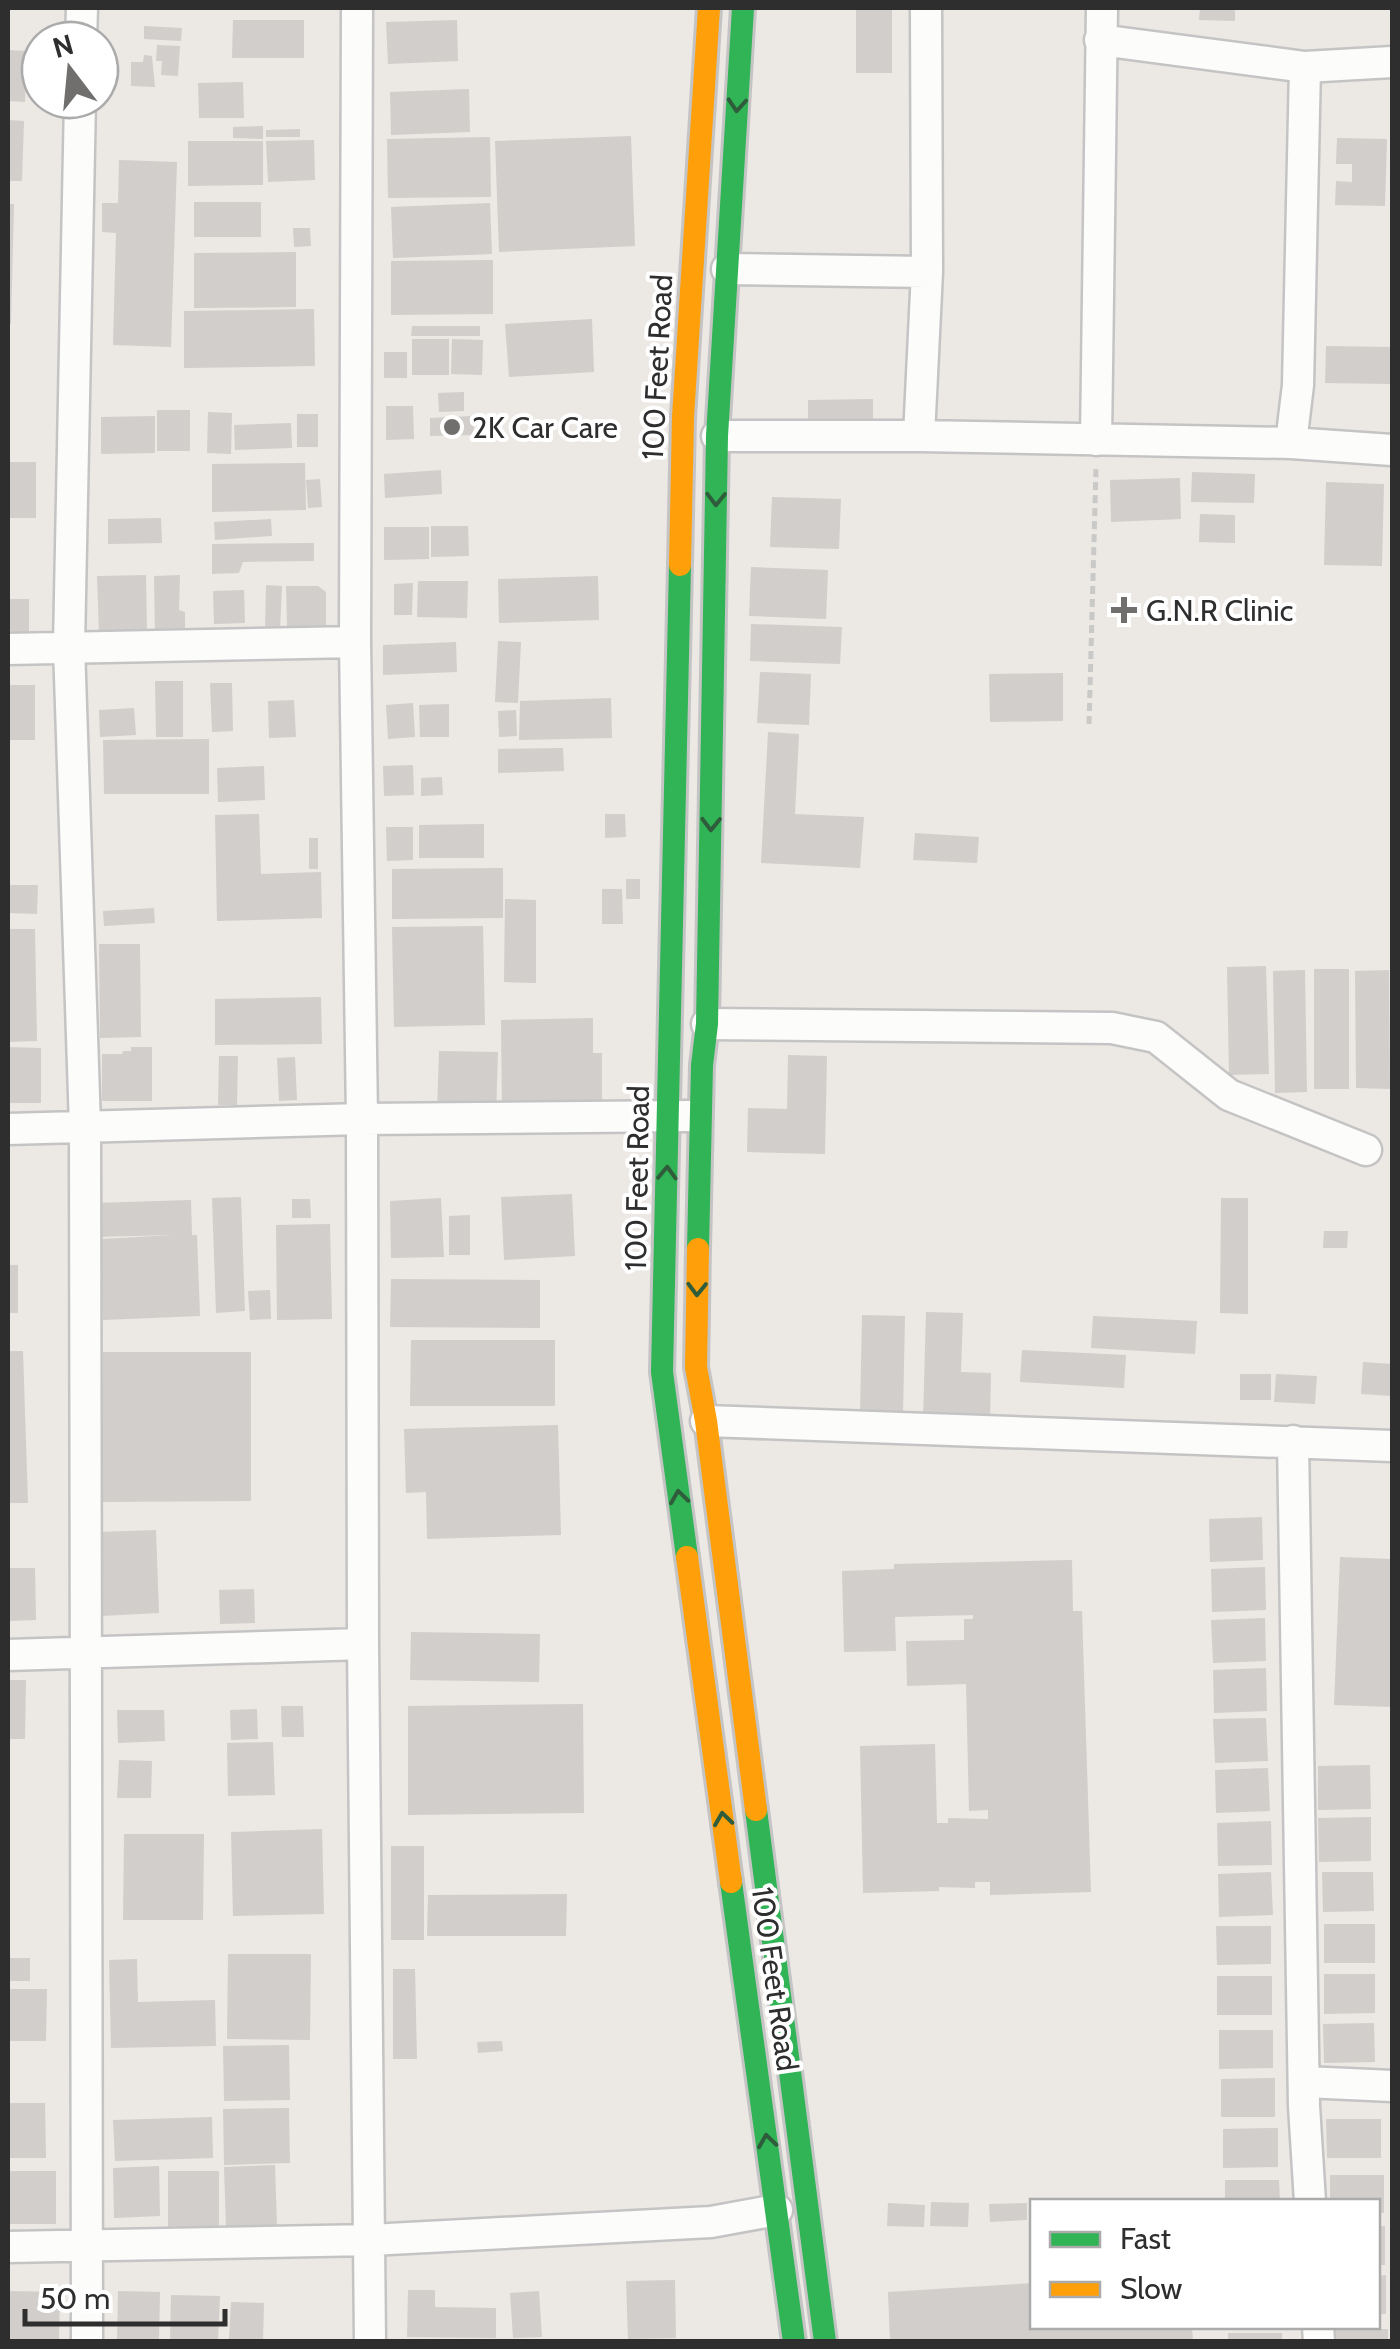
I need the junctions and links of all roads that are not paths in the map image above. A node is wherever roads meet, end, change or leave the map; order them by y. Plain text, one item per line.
1 (357, 8) edge
2 (709, 8) edge
3 (744, 8) edge
4 (926, 8) edge
5 (1102, 8) edge
6 (1100, 40) junction
7 (1392, 62) edge
8 (1305, 67) junction
9 (80, 120) edge
10 (727, 270) junction
11 (927, 272) junction
12 (717, 436) junction
13 (918, 436) junction
14 (1096, 440) junction
15 (1292, 443) junction
16 (1392, 450) edge
17 (354, 642) junction
18 (69, 646) junction
19 (8, 649) edge
20 (707, 1024) junction
21 (668, 1116) junction
22 (701, 1117) junction
23 (362, 1119) junction
24 (85, 1126) junction
25 (8, 1129) edge
26 (1366, 1150) dead end
27 (706, 1421) junction
28 (1293, 1441) junction
29 (1392, 1446) edge
30 (363, 1644) junction
31 (88, 1654) junction
32 (8, 1655) edge
33 (1304, 2082) junction
34 (1392, 2086) edge
35 (1310, 2199) edge
36 (777, 2210) junction
37 (370, 2240) junction
38 (8, 2247) edge
39 (86, 2247) junction
40 (88, 2342) edge
41 (370, 2342) edge
42 (794, 2342) edge
43 (825, 2342) edge

1 - 17 street
2 - 21 street, 100 Feet Road
3 -> 10 street, 100 Feet Road
4 - 11 street
5 - 6 street
6 - 8 street
6 - 14 street
7 - 8 street
8 - 15 street
9 - 18 street
10 - 11 street
10 - 12 street, 100 Feet Road
11 - 13 street
12 - 13 street
12 -> 20 street, 100 Feet Road
13 - 14 street
14 - 15 street
15 - 16 street
17 - 18 street
17 - 23 street
18 - 19 street
18 - 24 street
20 - 22 street, 100 Feet Road
20 - 26 street
21 - 22 street
21 - 23 street
36 -> 21 street, 100 Feet Road
22 -> 27 street, 100 Feet Road
23 - 24 street
23 - 30 street
24 - 25 street
24 - 31 street
27 - 28 street
27 - 43 street, 100 Feet Road
28 - 29 street
28 - 33 street
30 - 31 street
30 - 37 street
31 - 32 street
31 - 39 street
33 - 34 street
33 - 35 street
36 - 37 street
36 - 42 street, 100 Feet Road
37 - 39 street
37 - 41 street
38 - 39 street
39 - 40 street

